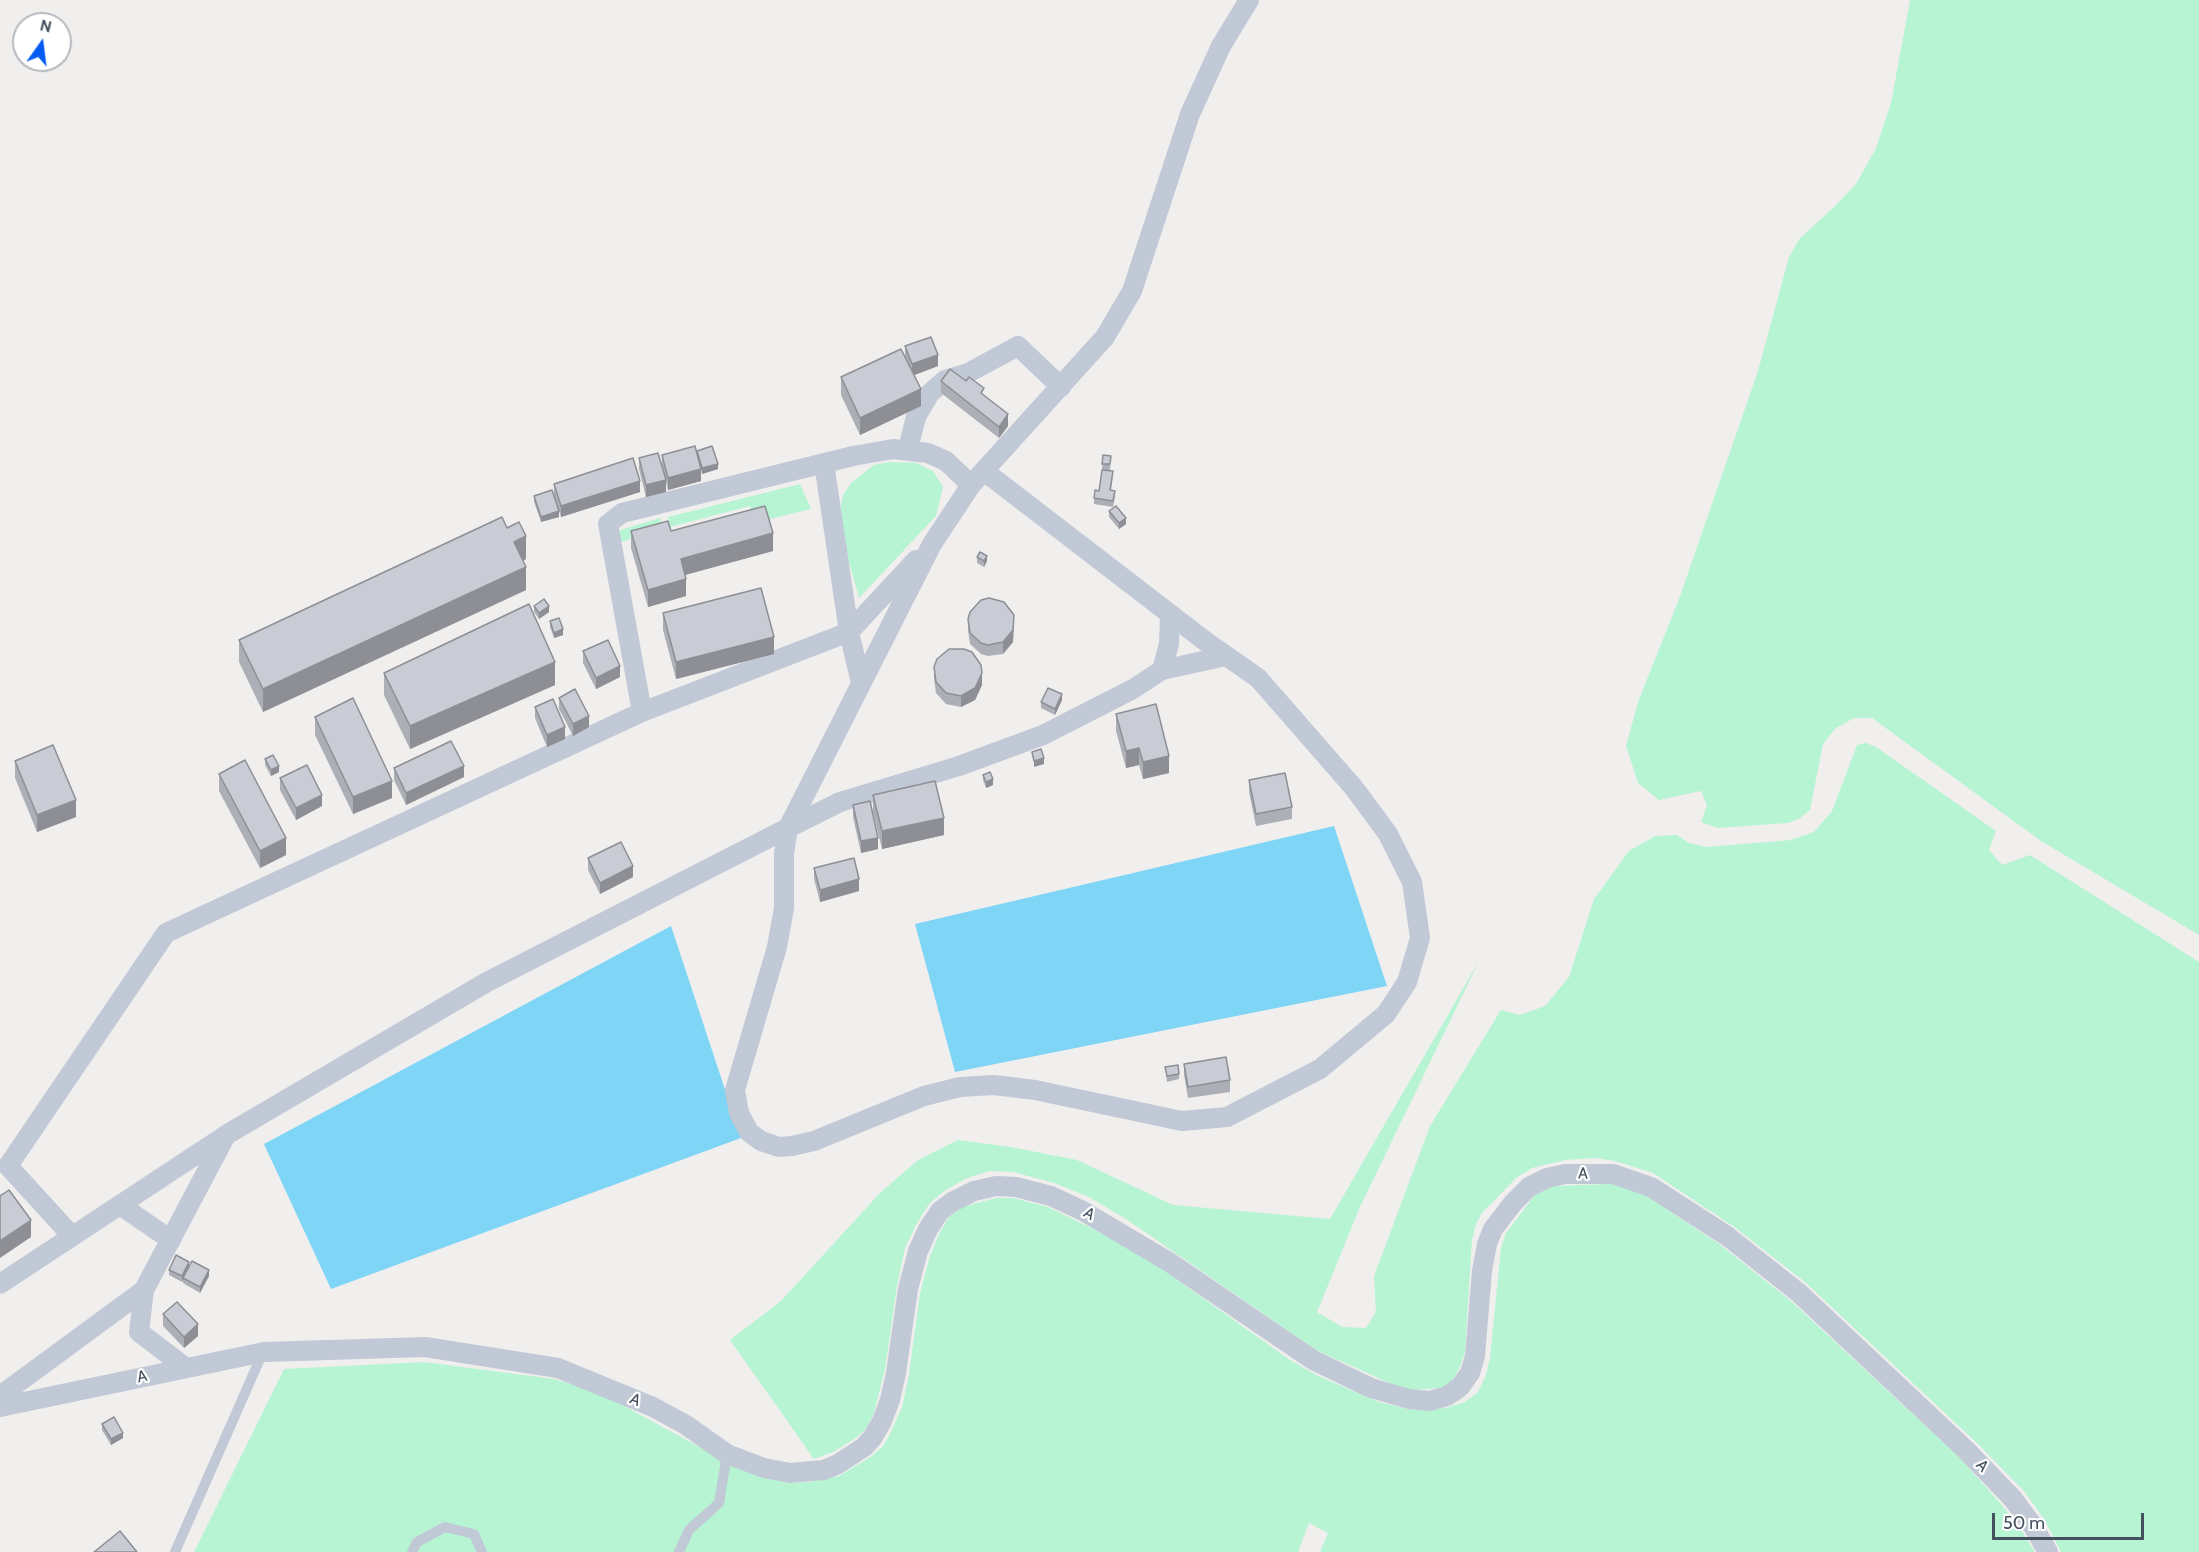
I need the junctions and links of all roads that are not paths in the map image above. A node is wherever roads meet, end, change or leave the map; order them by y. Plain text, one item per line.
1 (1249, 0) edge
2 (1061, 387) junction
3 (908, 449) junction
4 (825, 463) junction
5 (978, 478) junction
6 (932, 544) junction
7 (1170, 614) junction
8 (849, 632) junction
9 (1226, 656) junction
10 (1162, 670) junction
11 (861, 683) junction
12 (642, 712) junction
13 (788, 828) junction
14 (226, 1135) junction
15 (120, 1205) junction
16 (72, 1236) junction
17 (171, 1240) junction
18 (0, 1284) edge
19 (144, 1290) junction
20 (264, 1352) junction
21 (186, 1368) junction
22 (0, 1396) edge
23 (0, 1407) edge
24 (727, 1454) junction
25 (175, 1552) edge
26 (412, 1552) edge
27 (482, 1552) edge
28 (679, 1552) edge
29 (2048, 1552) edge

1 - 2 street
2 - 3 street
2 - 5 street
3 - 4 street
3 - 5 street
4 - 8 street
4 - 12 street
5 - 6 street
5 - 7 street
6 - 8 street
6 - 11 street
7 - 9 street
7 - 10 street
8 - 11 street
8 - 12 street
9 - 10 street
9 - 13 street
10 - 13 street
11 - 13 street
12 - 16 street
13 - 14 street
14 - 15 street
14 - 17 street
15 - 16 street
15 - 17 street
16 - 18 street
17 - 19 street
19 - 21 street
19 - 22 street
20 - 21 street, A
20 - 24 street, A
20 - 25 lane
21 - 23 street, A
24 - 28 lane
24 - 29 street, A
26 - 27 lane

